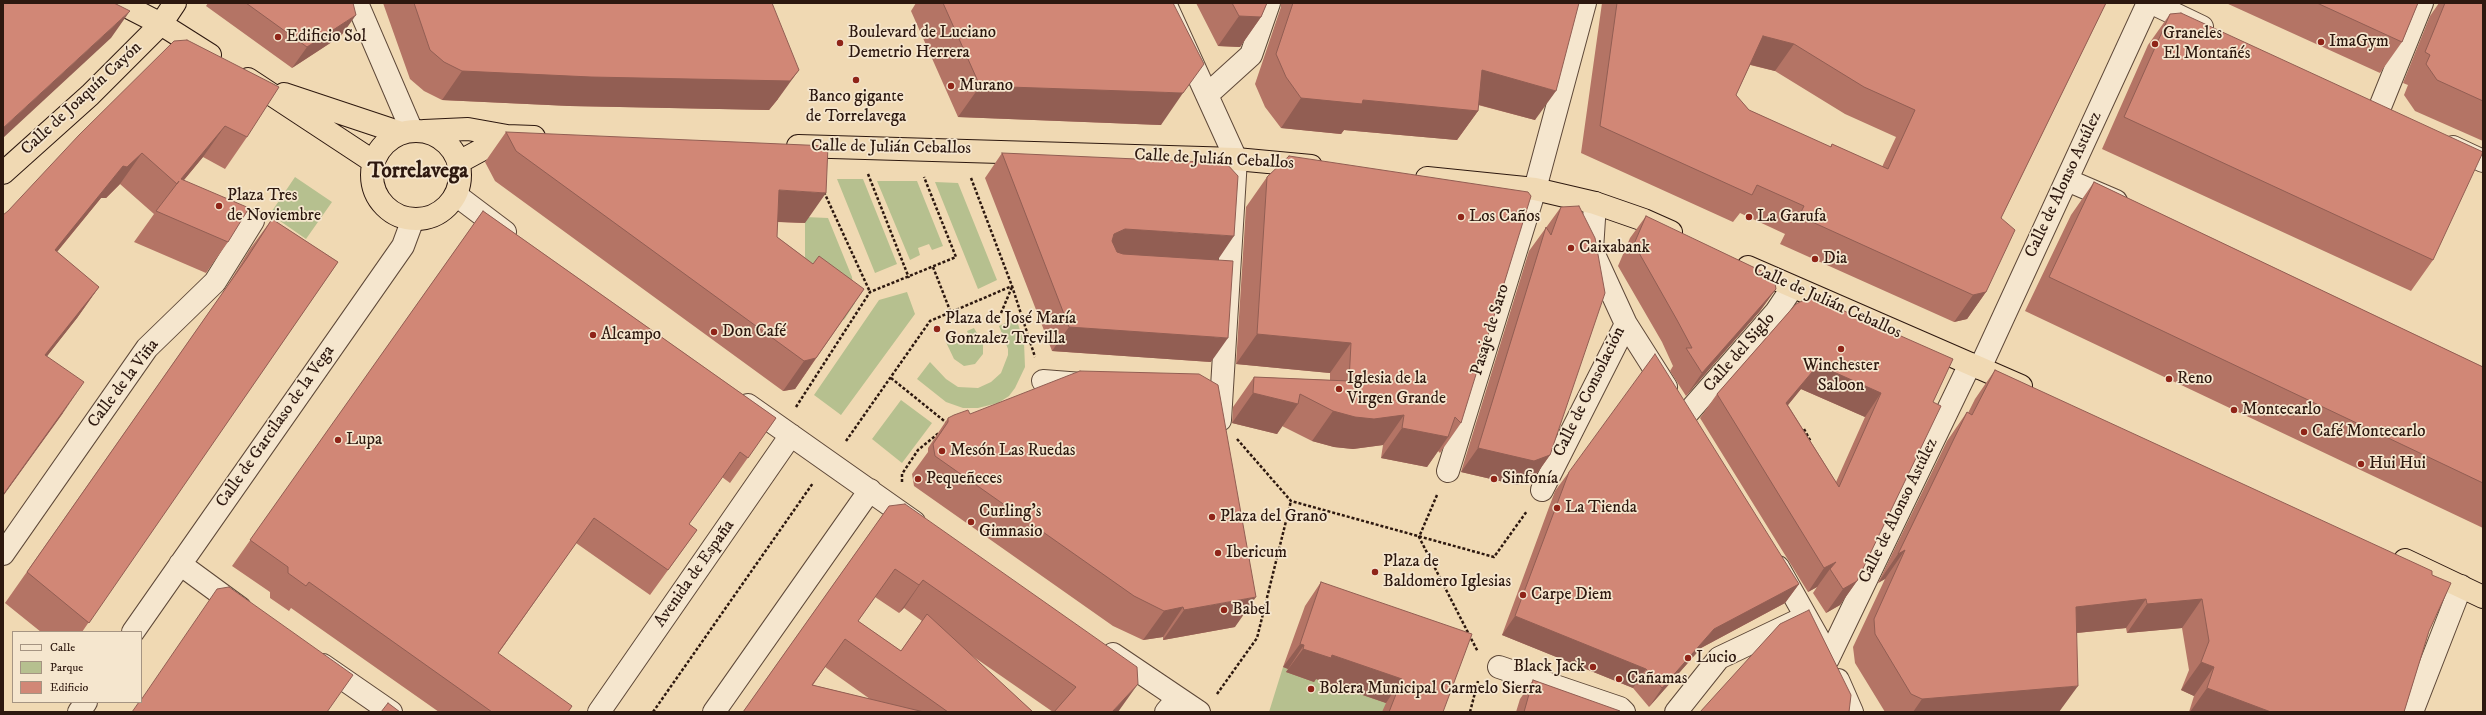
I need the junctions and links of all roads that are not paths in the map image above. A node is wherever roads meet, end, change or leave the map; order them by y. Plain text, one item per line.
1 (120, 3) edge
2 (175, 3) edge
3 (357, 3) edge
4 (1165, 3) edge
5 (1269, 3) edge
6 (1585, 3) edge
7 (2148, 3) edge
8 (2152, 3) edge
9 (2422, 3) edge
10 (161, 24) junction
11 (2221, 36) edge
12 (258, 86) junction
13 (1208, 94) junction
14 (2356, 101) edge
15 (2378, 112) junction
16 (2399, 122) edge
17 (413, 132) junction
18 (507, 136) junction
19 (554, 138) edge
20 (2434, 138) edge
21 (780, 145) edge
22 (1236, 159) junction
23 (2483, 161) edge
24 (374, 162) junction
25 (459, 162) junction
26 (1330, 168) edge
27 (3, 173) edge
28 (1409, 176) edge
29 (2067, 180) junction
30 (1534, 189) junction
31 (456, 195) junction
32 (1595, 203) junction
33 (2135, 209) edge
34 (413, 219) junction
35 (253, 221) dead end
36 (1686, 239) edge
37 (519, 242) edge
38 (1729, 259) edge
39 (1207, 273) edge
40 (1230, 274) junction
41 (1792, 288) junction
42 (1626, 324) junction
43 (1975, 366) junction
44 (1043, 381) road end
45 (1099, 385) edge
46 (1198, 392) edge
47 (730, 393) edge
48 (1221, 394) junction
49 (2039, 394) edge
50 (1685, 416) junction
51 (1220, 420) edge
52 (791, 435) junction
53 (1698, 436) edge
54 (1448, 471) road end
55 (870, 490) junction
56 (1542, 490) road end
57 (932, 534) edge
58 (1768, 550) edge
59 (2384, 550) edge
60 (3, 554) edge
61 (180, 564) junction
62 (2461, 586) junction
63 (2483, 597) edge
64 (1807, 616) junction
65 (257, 619) edge
66 (134, 631) edge
67 (1098, 645) edge
68 (308, 654) edge
69 (1828, 659) junction
70 (1499, 667) dead end
71 (85, 703) edge
72 (1172, 705) edge
73 (1205, 706) edge
74 (79, 712) edge
75 (391, 712) edge
76 (599, 712) edge
77 (714, 712) edge
78 (1624, 712) edge
79 (1676, 712) edge
80 (1852, 712) edge
81 (2412, 712) edge

1 - 10 highway
2 - 10 highway, Calle de Joaquín Cayón
3 - 17 street
4 - 13 street
5 - 13 street
6 - 30 street
7 - 29 street, Calle de Alonso Astúlez
8 - 11 street
9 - 15 street
10 - 12 highway
10 - 27 highway, Calle de Joaquín Cayón
12 - 17 highway
12 - 24 highway
13 - 22 street
14 - 15 street
15 - 16 street
17 - 18 highway
17 - 24 highway
17 - 25 highway
18 - 19 highway
18 - 25 highway
20 - 23 street
21 - 22 highway, Calle de Julián Ceballos
22 - 26 highway, Calle de Julián Ceballos
22 - 40 street
24 - 34 highway
25 - 31 highway
28 - 30 highway
29 - 33 street
29 - 43 street, Calle de Alonso Astúlez
30 - 32 highway
30 - 54 street, Pasaje de Saro
31 - 34 highway
31 - 37 street
32 - 36 highway
32 - 42 street, Calle de Consolación
34 - 61 street, Calle de Garcilaso de la Vega
35 - 60 street, Calle de la Viña
38 - 41 highway, Calle de Julián Ceballos
39 - 40 street
40 - 48 street
41 - 43 highway, Calle de Julián Ceballos
41 - 50 street, Calle del Siglo
42 - 50 street
42 - 56 street, Calle de Consolación
43 - 49 highway, Calle de Julián Ceballos
43 - 69 street, Calle de Alonso Astúlez
44 - 45 street
46 - 48 street
47 - 52 street
48 - 51 street
50 - 53 street
52 - 55 street
52 - 76 street, Avenida de España
55 - 57 street
55 - 77 street
58 - 64 street
59 - 62 highway
61 - 65 street
61 - 66 street, Calle de Garcilaso de la Vega
62 - 63 highway
62 - 81 street
64 - 69 street
64 - 79 street
67 - 72 street
68 - 75 street
69 - 80 street
70 - 78 street
71 - 74 street
72 - 73 street

